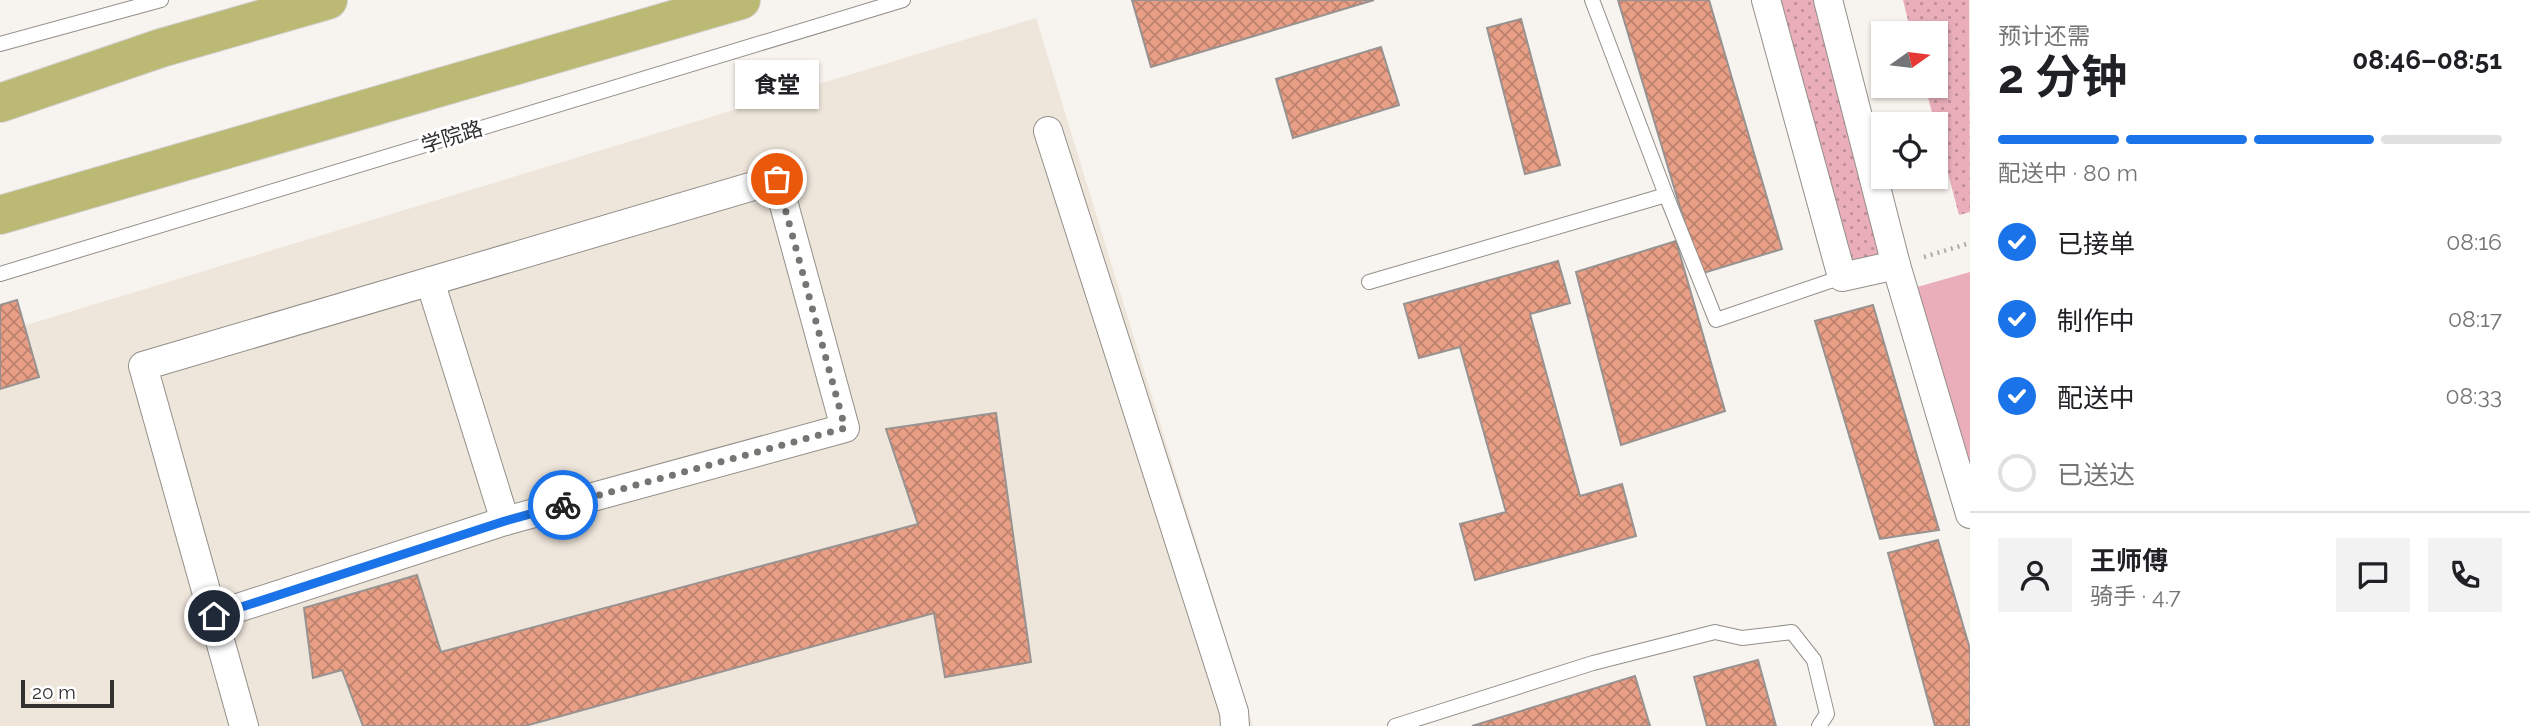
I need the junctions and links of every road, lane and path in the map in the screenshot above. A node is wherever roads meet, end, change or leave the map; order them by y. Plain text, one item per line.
1 (160, 0) edge
2 (328, 0) edge
3 (741, 0) edge
4 (903, 0) edge
5 (1592, 0) edge
6 (1766, 0) edge
7 (1828, 0) edge
8 (0, 44) edge
9 (0, 103) edge
10 (1048, 131) dead end
11 (1667, 195) junction
12 (0, 215) edge
13 (1970, 243) edge
14 (1896, 265) junction
15 (0, 274) edge
16 (1842, 277) junction
17 (430, 281) junction
18 (1369, 282) dead end
19 (1970, 513) edge
20 (505, 521) junction
21 (214, 616) junction
22 (244, 726) edge
23 (1235, 726) edge
24 (1395, 726) edge
25 (1819, 726) edge

1 - 8 lane
2 - 9 main road
3 - 12 main road
4 - 15 lane, 学院路
5 - 11 lane
6 - 16 street
7 - 14 street
10 - 23 street
11 - 16 lane
11 - 18 lane
13 - 14 path
14 - 16 street
14 - 19 street
17 - 20 street
17 - 20 street
17 - 21 street
20 - 21 street
21 - 22 street
24 - 25 lane

